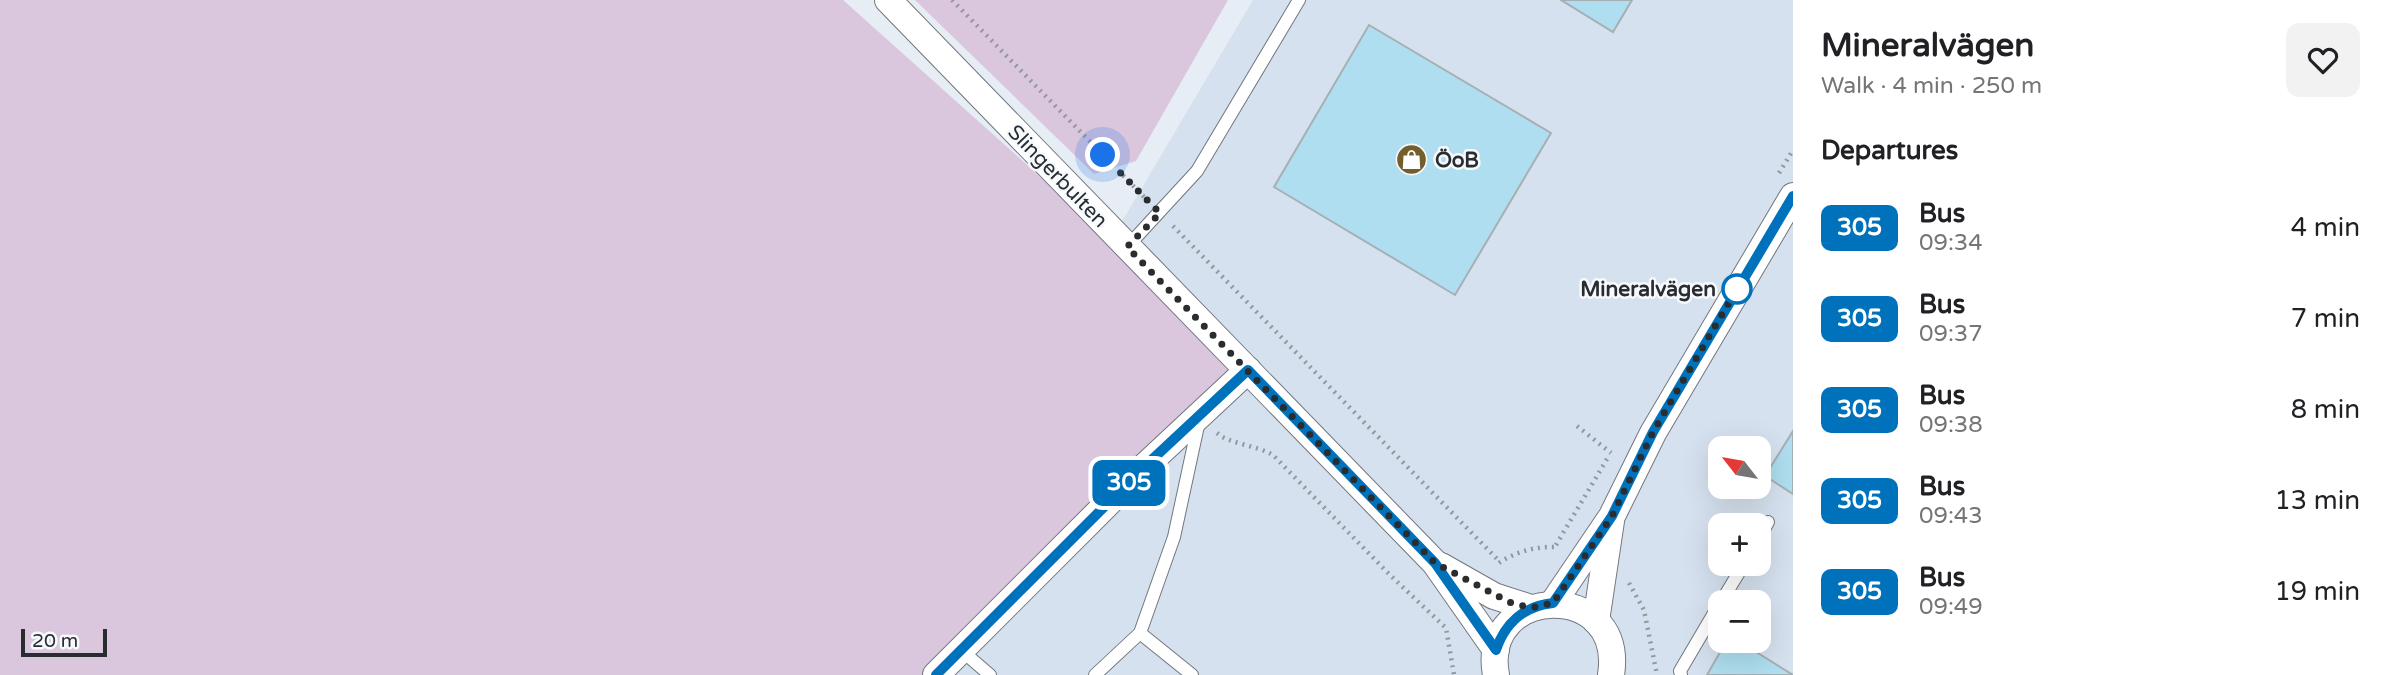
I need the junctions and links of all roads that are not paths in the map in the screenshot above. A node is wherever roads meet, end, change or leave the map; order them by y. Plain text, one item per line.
1 (888, 0) edge
2 (1299, 0) edge
3 (1793, 196) edge
4 (1127, 247) junction
5 (1248, 370) junction
6 (1200, 414) junction
7 (1612, 516) junction
8 (1435, 563) junction
9 (1542, 606) junction
10 (1596, 621) junction
11 (1708, 625) edge
12 (1140, 633) junction
13 (961, 650) junction
14 (1496, 662) edge
15 (936, 675) edge
16 (990, 675) edge
17 (1095, 675) edge
18 (1192, 675) edge
19 (1611, 675) edge
20 (1681, 675) edge

1 - 4 street, Slingerbulten
2 - 4 lane
3 - 7 street
4 - 5 street, Slingerbulten
5 - 6 street
5 - 8 street, Slingerbulten
6 - 12 lane
6 - 13 street
7 - 9 street
7 - 10 street
8 - 9 street, Slingerbulten
8 - 14 street, Slingerbulten
9 - 10 street, Slingerbulten
9 - 14 street
10 - 19 street
11 - 20 lane
12 - 17 lane
12 - 18 lane
13 - 15 street
13 - 16 lane

